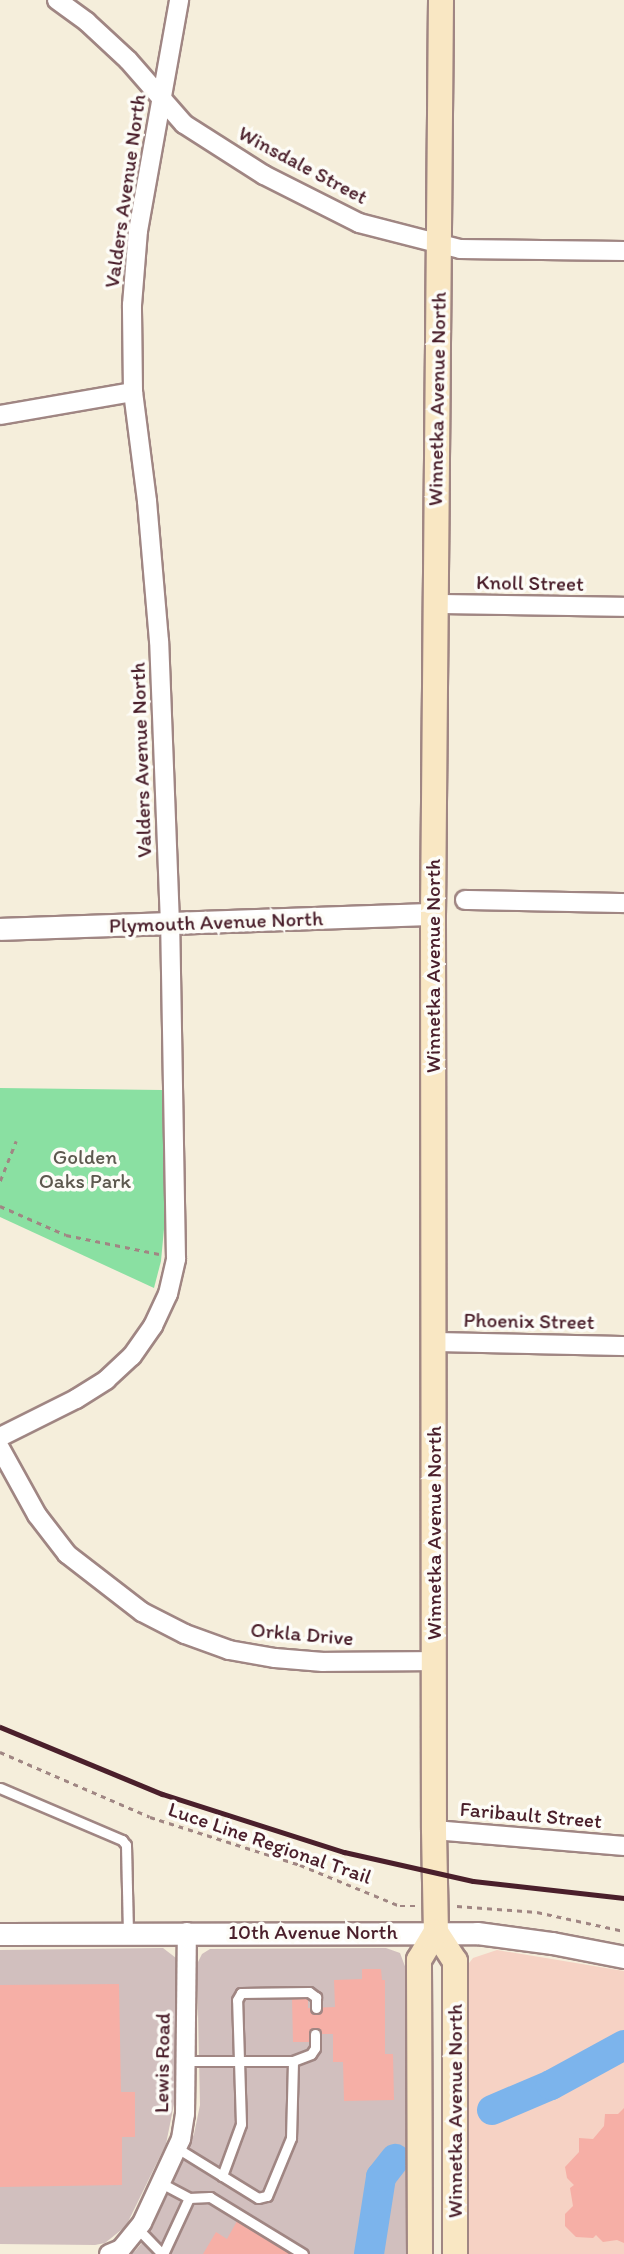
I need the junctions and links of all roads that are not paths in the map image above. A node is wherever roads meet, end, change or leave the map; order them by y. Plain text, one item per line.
1 (57, 0) edge
2 (179, 0) edge
3 (441, 0) edge
4 (160, 96) junction
5 (439, 245) junction
6 (624, 251) edge
7 (133, 392) junction
8 (0, 415) edge
9 (435, 604) junction
10 (624, 607) edge
11 (465, 900) dead end
12 (624, 903) edge
13 (433, 914) junction
14 (170, 925) junction
15 (0, 929) edge
16 (434, 1342) junction
17 (624, 1346) edge
18 (0, 1437) edge
19 (0, 1448) edge
20 (435, 1661) junction
21 (0, 1788) edge
22 (434, 1830) junction
23 (624, 1846) edge
24 (187, 1932) junction
25 (436, 1932) junction
26 (128, 1933) junction
27 (0, 1934) edge
28 (624, 1957) edge
29 (316, 2008) dead end
30 (315, 2034) dead end
31 (293, 2061) junction
32 (185, 2062) junction
33 (239, 2062) junction
34 (177, 2148) junction
35 (222, 2176) junction
36 (162, 2183) junction
37 (189, 2199) junction
38 (138, 2229) junction
39 (109, 2254) edge
40 (162, 2254) edge
41 (303, 2254) edge
42 (420, 2254) edge
43 (456, 2254) edge

1 - 4 street, Winsdale Street
2 - 4 street, Valders Avenue North
3 - 5 main road, Winnetka Avenue North
4 - 5 street, Winsdale Street
4 - 7 street, Valders Avenue North
5 - 6 street, Winsdale Street
5 - 9 main road, Winnetka Avenue North
7 - 8 street
7 - 14 street, Valders Avenue North
9 - 10 street, Knoll Street
9 - 13 main road, Winnetka Avenue North
11 - 12 street
13 - 14 street, Plymouth Avenue North
13 - 16 main road, Winnetka Avenue North
14 - 15 street, Plymouth Avenue North
14 - 18 street, Valders Avenue North
16 - 17 street, Phoenix Street
16 - 20 main road, Winnetka Avenue North
19 - 20 street, Orkla Drive
20 - 22 main road, Winnetka Avenue North
21 - 26 lane
22 - 23 street, Faribault Street
22 - 25 main road, Winnetka Avenue North
24 - 25 street, 10th Avenue North
24 - 26 street, 10th Avenue North
24 - 32 street, Lewis Road
25 - 28 street, 10th Avenue North
25 - 42 main road, Winnetka Avenue North
25 - 43 main road, Winnetka Avenue North
26 - 27 street, 10th Avenue North
29 - 33 lane
30 - 31 lane
31 - 33 lane
31 - 35 lane
32 - 33 lane
32 - 34 street, Lewis Road
33 - 35 lane
34 - 35 lane
34 - 36 street, Lewis Road
36 - 37 lane
36 - 38 street, Lewis Road
37 - 40 lane
37 - 41 lane
38 - 39 street, Lewis Road
38 - 40 lane

